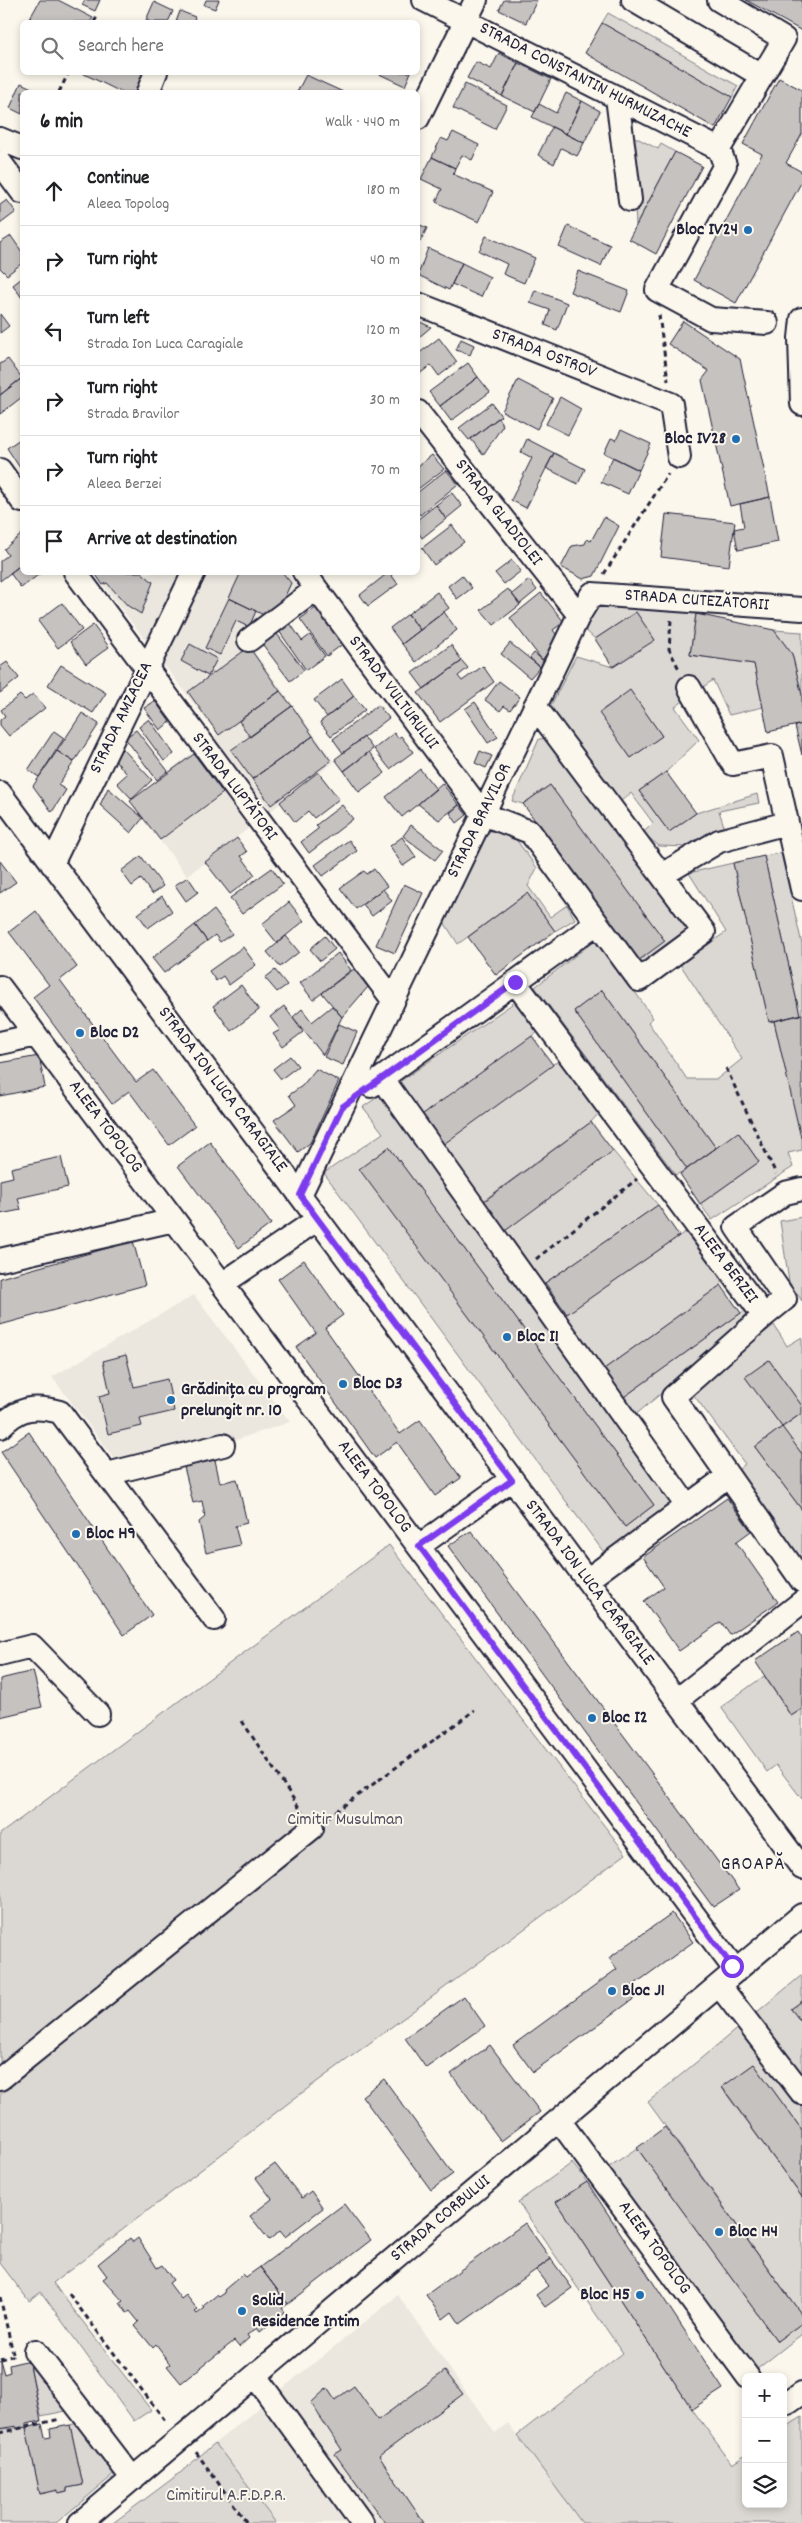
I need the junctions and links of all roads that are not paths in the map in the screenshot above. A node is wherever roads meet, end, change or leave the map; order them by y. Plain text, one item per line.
1 (424, 0) edge
2 (476, 0) edge
3 (634, 0) edge
4 (719, 0) edge
5 (465, 21) junction
6 (155, 75) edge
7 (762, 76) junction
8 (149, 90) edge
9 (617, 97) junction
10 (420, 114) edge
11 (0, 139) edge
12 (20, 147) edge
13 (720, 149) junction
14 (0, 162) edge
15 (20, 189) edge
16 (630, 200) dead end
17 (420, 305) edge
18 (802, 319) edge
19 (767, 323) dead end
20 (802, 395) edge
21 (420, 415) edge
22 (679, 457) road end
23 (0, 470) edge
24 (20, 498) edge
25 (77, 575) edge
26 (192, 575) edge
27 (310, 581) edge
28 (592, 594) joint
29 (802, 609) edge
30 (579, 615) junction
31 (249, 640) dead end
32 (146, 668) junction
33 (689, 687) road end
34 (535, 706) junction
35 (0, 793) edge
36 (483, 814) junction
37 (787, 823) junction
38 (52, 864) junction
39 (662, 875) junction
40 (802, 889) edge
41 (597, 923) junction
42 (515, 982) junction
43 (0, 987) edge
44 (393, 1000) junction
45 (36, 1035) junction
46 (0, 1043) edge
47 (382, 1078) junction
48 (342, 1107) junction
49 (793, 1191) edge
50 (300, 1195) junction
51 (174, 1220) junction
52 (318, 1220) junction
53 (0, 1260) edge
54 (222, 1284) junction
55 (764, 1316) junction
56 (0, 1427) edge
57 (223, 1445) dead end
58 (107, 1474) junction
59 (728, 1476) junction
60 (512, 1480) junction
61 (688, 1506) junction
62 (419, 1546) junction
63 (587, 1580) junction
64 (802, 1581) edge
65 (802, 1602) edge
66 (214, 1619) dead end
67 (0, 1654) edge
68 (677, 1700) junction
69 (98, 1714) dead end
70 (312, 1828) road end
71 (802, 1868) edge
72 (802, 1915) edge
73 (728, 1978) junction
74 (0, 2079) edge
75 (802, 2093) edge
76 (559, 2120) junction
77 (35, 2351) dead end
78 (745, 2373) edge
79 (255, 2376) junction
80 (802, 2393) edge
81 (787, 2403) edge
82 (133, 2479) junction
83 (80, 2523) edge
84 (362, 2523) edge

1 - 5 street, STRADA CONSTANTIN HURMUZACHE
2 - 5 street
3 - 7 street
4 - 7 street
5 - 9 street, STRADA CONSTANTIN HURMUZACHE
5 - 10 street
6 - 8 street
7 - 13 street
9 - 13 street, STRADA CONSTANTIN HURMUZACHE
9 - 16 street
11 - 12 street
13 - 19 street
14 - 15 street
17 - 22 street, STRADA OSTROV
18 - 20 street
21 - 30 street, STRADA GLADIOLEI
23 - 24 street
25 - 32 street, STRADA LUPTĂTORI
26 - 32 street, STRADA AMZACEA
27 - 31 street
27 - 36 street, STRADA VULTURULUI
28 - 29 street, STRADA CUTEZĂTORII
28 - 30 street, STRADA BRAVILOR
30 - 34 street, STRADA BRAVILOR
32 - 38 street, STRADA AMZACEA
32 - 44 street, STRADA LUPTĂTORI
33 - 37 street
34 - 36 street, STRADA BRAVILOR
34 - 39 street
35 - 38 street, STRADA ION LUCA CARAGIALE
36 - 41 street
36 - 44 street, STRADA BRAVILOR
37 - 39 street
37 - 40 street
38 - 50 street, STRADA ION LUCA CARAGIALE
39 - 41 street
41 - 42 street
42 - 47 street
42 - 55 street, ALEEA BERZEI
43 - 45 street, ALEEA TOPOLOG
44 - 48 street, STRADA BRAVILOR
45 - 46 street
45 - 51 street, ALEEA TOPOLOG
47 - 48 street
47 - 61 street
48 - 50 street, STRADA BRAVILOR
49 - 55 street
50 - 52 street, STRADA ION LUCA CARAGIALE
51 - 53 street
51 - 54 street, ALEEA TOPOLOG
52 - 54 street
52 - 60 street, STRADA ION LUCA CARAGIALE
54 - 62 street, ALEEA TOPOLOG
55 - 59 street, ALEEA BERZEI
56 - 58 street
57 - 58 street
58 - 66 street
59 - 61 street
59 - 64 street, ALEEA BERZEI
60 - 62 street
60 - 63 street, STRADA ION LUCA CARAGIALE
61 - 63 street
62 - 73 street, ALEEA TOPOLOG
63 - 68 street, STRADA ION LUCA CARAGIALE
65 - 68 street
67 - 69 street
68 - 71 street, STRADA ION LUCA CARAGIALE
70 - 74 street
72 - 73 street, STRADA CORBULUI
73 - 75 street, ALEEA TOPOLOG
73 - 76 street, STRADA CORBULUI
76 - 78 street, ALEEA TOPOLOG
76 - 79 street, STRADA CORBULUI
77 - 82 street
79 - 82 street, STRADA CORBULUI
79 - 84 street
80 - 81 street
82 - 83 street, STRADA CORBULUI

